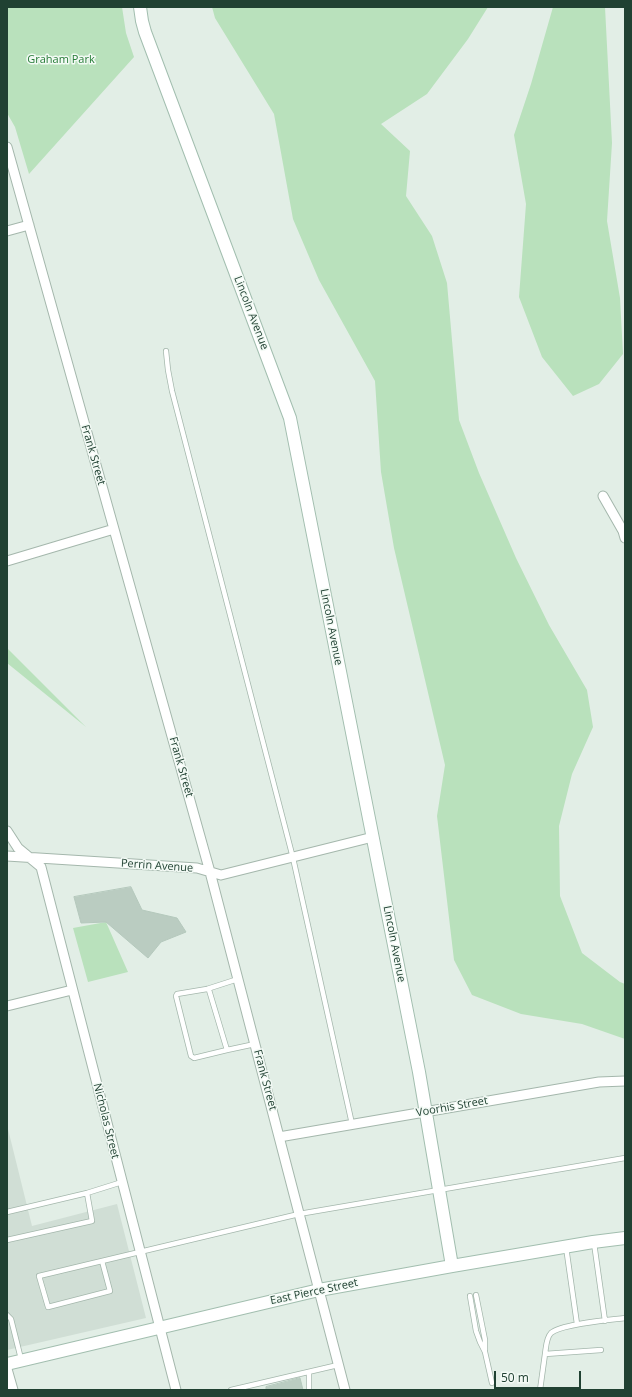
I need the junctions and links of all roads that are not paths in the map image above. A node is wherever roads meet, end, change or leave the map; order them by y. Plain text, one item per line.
1 (140, 7) edge
2 (7, 147) edge
3 (29, 225) junction
4 (7, 231) edge
5 (166, 351) dead end
6 (603, 496) dead end
7 (114, 529) junction
8 (625, 538) edge
9 (7, 561) edge
10 (7, 831) edge
11 (373, 837) junction
12 (7, 856) edge
13 (30, 857) junction
14 (293, 858) junction
15 (210, 872) junction
16 (238, 979) junction
17 (207, 988) junction
18 (72, 990) junction
19 (7, 1006) edge
20 (255, 1044) junction
21 (227, 1050) junction
22 (625, 1081) edge
23 (426, 1112) junction
24 (352, 1124) junction
25 (279, 1137) junction
26 (625, 1158) edge
27 (122, 1182) junction
28 (438, 1190) junction
29 (87, 1193) junction
30 (7, 1212) edge
31 (299, 1214) junction
32 (625, 1238) edge
33 (7, 1240) edge
34 (594, 1242) junction
35 (566, 1246) junction
36 (140, 1252) junction
37 (102, 1261) junction
38 (452, 1266) junction
39 (319, 1290) junction
40 (476, 1295) dead end
41 (470, 1296) dead end
42 (7, 1315) edge
43 (625, 1318) edge
44 (605, 1321) junction
45 (577, 1324) junction
46 (160, 1328) junction
47 (601, 1350) dead end
48 (485, 1352) junction
49 (545, 1354) junction
50 (22, 1361) junction
51 (7, 1364) edge
52 (338, 1365) junction
53 (7, 1369) edge
54 (309, 1372) junction
55 (492, 1383) dead end
56 (13, 1390) edge
57 (176, 1390) edge
58 (231, 1390) edge
59 (309, 1390) edge
60 (345, 1390) edge
61 (540, 1390) edge

1 - 11 street, Lincoln Avenue
2 - 3 street, Frank Street
3 - 4 street
3 - 7 street, Frank Street
5 - 14 lane
6 - 8 street
7 - 9 street
7 - 15 street, Frank Street
10 - 13 street, Nicholas Street
11 - 14 street, Perrin Avenue
11 - 23 street, Lincoln Avenue
12 - 13 street, Perrin Avenue
13 - 15 street, Perrin Avenue
13 - 18 street, Nicholas Street
14 - 15 street, Perrin Avenue
14 - 24 lane
15 - 16 street, Frank Street
16 - 17 lane
16 - 20 street, Frank Street
17 - 21 lane
17 - 21 lane
18 - 19 street
18 - 27 street, Nicholas Street
20 - 21 lane
20 - 25 street, Frank Street
22 - 23 street, Voorhis Street
23 - 24 street, Voorhis Street
23 - 28 street, Lincoln Avenue
24 - 25 street, Voorhis Street
25 - 31 street, Frank Street
26 - 28 lane
27 - 29 lane
27 - 36 street, Nicholas Street
28 - 31 lane
28 - 38 street, Lincoln Avenue
29 - 30 lane
29 - 33 lane
31 - 36 lane
31 - 39 street, Frank Street
32 - 34 street, East Pierce Street
34 - 35 street, East Pierce Street
34 - 44 lane
35 - 38 street, East Pierce Street
35 - 45 lane
36 - 37 lane
36 - 46 street, Nicholas Street
37 - 37 lane
38 - 39 street, East Pierce Street
39 - 46 street, East Pierce Street
39 - 52 street, Frank Street
40 - 48 lane
41 - 48 lane
42 - 50 lane
43 - 44 lane
44 - 45 lane
45 - 49 lane
46 - 50 street, East Pierce Street
46 - 57 street, Nicholas Street
47 - 49 lane
48 - 55 lane
49 - 61 lane
50 - 51 street, East Pierce Street
52 - 54 lane
52 - 60 street, Frank Street
53 - 56 street
54 - 58 lane
54 - 59 lane

